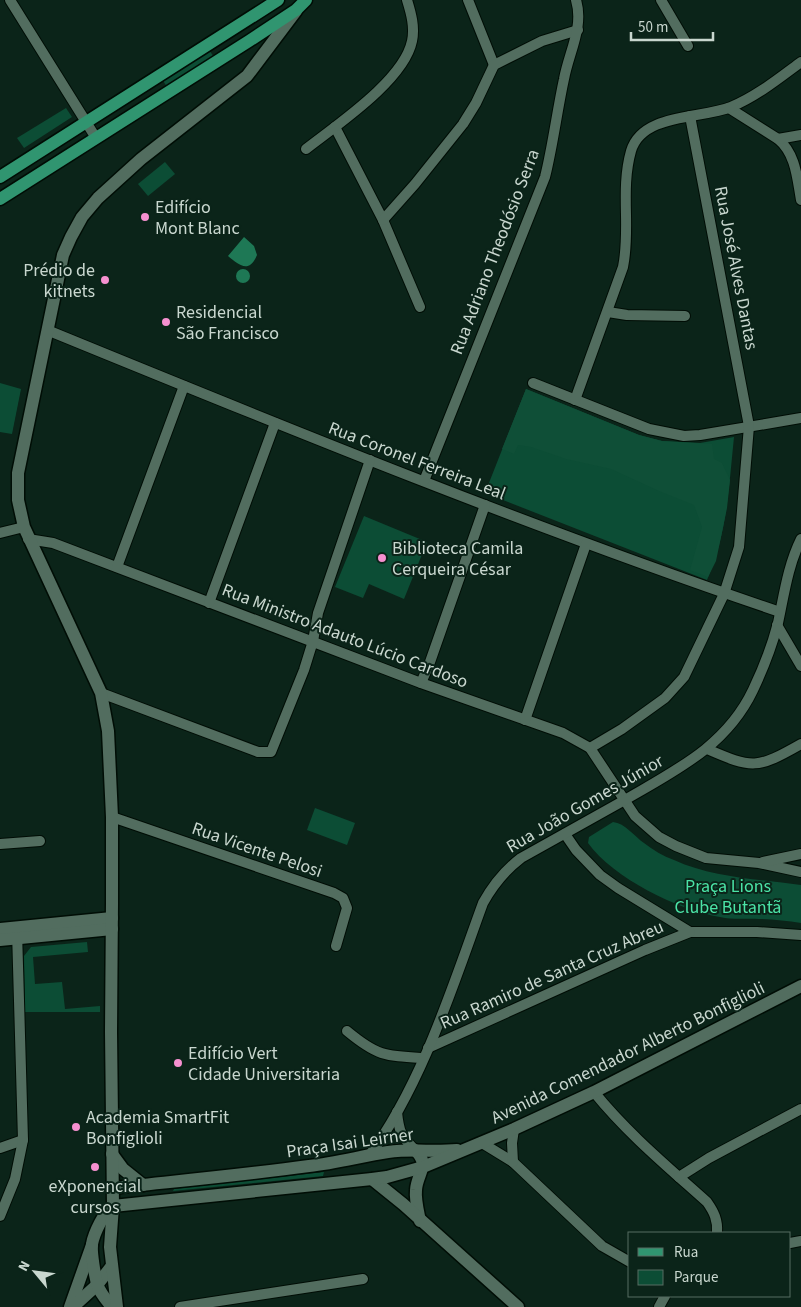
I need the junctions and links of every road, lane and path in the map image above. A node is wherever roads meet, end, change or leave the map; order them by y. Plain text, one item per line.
1 (10, 0) edge
2 (278, 0) edge
3 (306, 0) edge
4 (406, 0) edge
5 (468, 0) edge
6 (576, 0) edge
7 (661, 0) edge
8 (296, 10) junction
9 (259, 12) junction
10 (578, 30) junction
11 (255, 37) junction
12 (688, 46) dead end
13 (260, 59) junction
14 (801, 62) edge
15 (494, 65) junction
16 (729, 108) junction
17 (690, 116) junction
18 (86, 123) junction
19 (335, 127) junction
20 (801, 135) edge
21 (96, 138) junction
22 (778, 139) junction
23 (306, 149) dead end
24 (0, 177) edge
25 (0, 199) edge
26 (801, 200) edge
27 (383, 220) junction
28 (420, 307) dead end
29 (608, 312) junction
30 (685, 316) dead end
31 (47, 330) junction
32 (533, 383) dead end
33 (184, 386) junction
34 (575, 400) junction
35 (801, 418) edge
36 (275, 423) junction
37 (749, 426) junction
38 (370, 460) junction
39 (424, 481) junction
40 (485, 505) junction
41 (0, 533) edge
42 (26, 533) junction
43 (801, 539) edge
44 (586, 544) junction
45 (117, 567) junction
46 (724, 594) junction
47 (209, 602) junction
48 (780, 612) junction
49 (777, 625) junction
50 (313, 641) junction
51 (801, 666) edge
52 (421, 683) junction
53 (101, 694) junction
54 (525, 720) junction
55 (801, 744) edge
56 (590, 748) junction
57 (707, 749) junction
58 (624, 800) junction
59 (112, 817) junction
60 (565, 834) junction
61 (40, 841) dead end
62 (0, 844) edge
63 (801, 854) edge
64 (759, 863) junction
65 (801, 872) edge
66 (112, 924) junction
67 (0, 929) edge
68 (690, 932) junction
69 (17, 933) junction
70 (801, 935) edge
71 (0, 940) edge
72 (336, 946) dead end
73 (801, 986) edge
74 (347, 1031) dead end
75 (428, 1048) junction
76 (423, 1058) junction
77 (594, 1092) junction
78 (801, 1108) edge
79 (397, 1111) junction
80 (514, 1129) junction
81 (23, 1140) junction
82 (482, 1143) junction
83 (0, 1148) edge
84 (469, 1148) junction
85 (415, 1150) junction
86 (112, 1154) junction
87 (369, 1156) junction
88 (343, 1161) junction
89 (513, 1162) junction
90 (423, 1167) junction
91 (679, 1177) junction
92 (372, 1179) junction
93 (346, 1182) junction
94 (143, 1185) junction
95 (113, 1188) junction
96 (112, 1206) junction
97 (0, 1216) edge
98 (420, 1221) junction
99 (717, 1232) edge
100 (92, 1245) junction
101 (628, 1261) edge
102 (111, 1267) junction
103 (363, 1279) dead end
104 (97, 1284) junction
105 (71, 1307) edge
106 (112, 1307) edge
107 (117, 1307) edge
108 (180, 1307) edge
109 (518, 1307) edge

1 - 18 street
2 - 9 main road
3 - 8 main road
4 - 19 street
5 - 15 street
6 - 10 street
7 - 12 street
8 - 11 main road
8 - 13 main road
9 - 11 main road
9 - 18 main road
10 - 15 street
10 - 39 street, Rua Adriano Theodósio Serra
11 - 13 main road
11 - 21 main road
13 - 31 main road
14 - 16 street
15 - 27 street
16 - 17 street
16 - 22 street
17 - 29 street
17 - 37 street, Rua José Alves Dantas
18 - 21 street
18 - 24 main road
19 - 23 street
19 - 27 street
20 - 22 street
21 - 25 main road
22 - 26 street
27 - 28 street
29 - 30 street
29 - 34 street
31 - 33 street, Rua Coronel Ferreira Leal
31 - 42 main road
32 - 34 street
33 - 36 street, Rua Coronel Ferreira Leal
33 - 45 street
34 - 37 street
35 - 37 street
36 - 38 street, Rua Coronel Ferreira Leal
36 - 47 street
37 - 46 street, Rua José Alves Dantas
38 - 39 street, Rua Coronel Ferreira Leal
38 - 50 street
39 - 40 street, Rua Coronel Ferreira Leal
40 - 44 street, Rua Coronel Ferreira Leal
40 - 52 street
41 - 42 street
42 - 45 street, Rua Ministro Adauto Lúcio Cardoso
42 - 53 main road
43 - 48 street, Rua João Gomes Júnior
44 - 46 street, Rua Coronel Ferreira Leal
44 - 54 street
45 - 47 street, Rua Ministro Adauto Lúcio Cardoso
46 - 48 street, Rua Coronel Ferreira Leal
46 - 56 street, Rua José Alves Dantas
47 - 50 street, Rua Ministro Adauto Lúcio Cardoso
48 - 49 street, Rua João Gomes Júnior
49 - 51 street
49 - 57 street, Rua João Gomes Júnior
50 - 52 street, Rua Ministro Adauto Lúcio Cardoso
50 - 53 street
52 - 54 street, Rua Ministro Adauto Lúcio Cardoso
53 - 59 main road
54 - 56 street, Rua Ministro Adauto Lúcio Cardoso
55 - 57 street
56 - 58 street, Rua Ministro Adauto Lúcio Cardoso
57 - 58 street, Rua João Gomes Júnior
58 - 60 street, Rua João Gomes Júnior
58 - 64 street, Rua Ministro Adauto Lúcio Cardoso
59 - 66 main road
59 - 72 street, Rua Vicente Pelosi
60 - 68 street
60 - 75 street, Rua João Gomes Júnior
61 - 62 street
63 - 64 street
64 - 65 street
66 - 69 main road
66 - 86 main road
67 - 69 main road
68 - 70 street
68 - 75 street, Rua Ramiro de Santa Cruz Abreu
69 - 71 main road
69 - 81 street
73 - 77 main road, Avenida Comendador Alberto Bonfiglioli
74 - 76 street
75 - 76 street, Rua João Gomes Júnior
76 - 79 street, Rua João Gomes Júnior
77 - 80 main road, Avenida Comendador Alberto Bonfiglioli
77 - 91 street
78 - 91 street
79 - 85 street
79 - 87 street, Rua João Gomes Júnior
80 - 82 main road, Avenida Comendador Alberto Bonfiglioli
80 - 89 street
81 - 83 street
81 - 97 street
82 - 84 main road, Avenida Comendador Alberto Bonfiglioli
82 - 89 street
84 - 85 main road, Praça Isai Leirner
84 - 90 main road, Praça Isai Leirner
85 - 87 main road, Praça Isai Leirner
85 - 90 main road
86 - 94 main road
86 - 95 main road
87 - 88 main road, Praça Isai Leirner
88 - 93 main road
88 - 94 main road, Praça Isai Leirner
89 - 101 street
90 - 92 main road, Praça Isai Leirner
90 - 98 main road
91 - 99 street
92 - 93 main road, Praça Isai Leirner
92 - 98 main road
93 - 96 main road, Praça Isai Leirner
94 - 95 main road, Praça Isai Leirner
95 - 96 main road
96 - 100 main road
96 - 102 main road
98 - 109 main road
100 - 104 main road
100 - 105 main road
102 - 104 main road
102 - 107 main road
103 - 108 street
104 - 105 main road
104 - 106 main road

